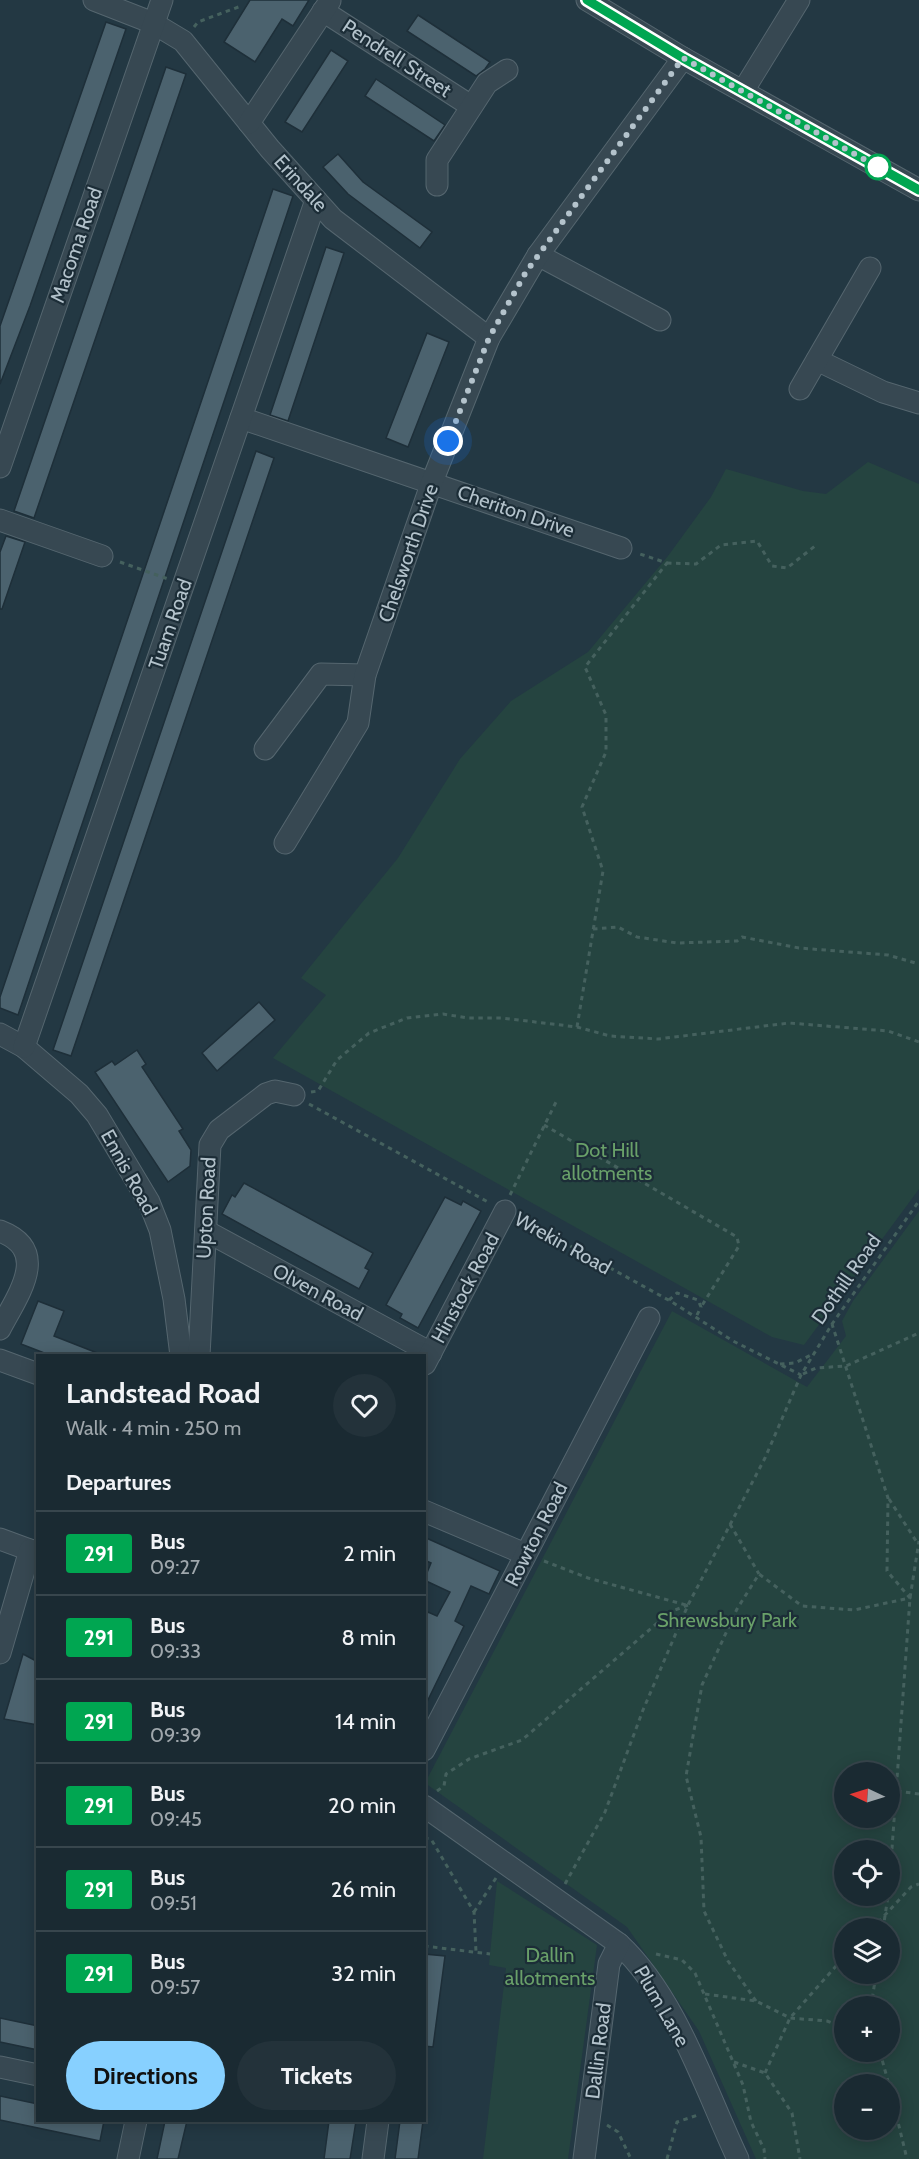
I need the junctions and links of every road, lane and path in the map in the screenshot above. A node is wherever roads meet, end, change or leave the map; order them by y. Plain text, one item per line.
1 (94, 0) edge
2 (162, 0) edge
3 (587, 0) edge
4 (799, 0) edge
5 (327, 5) edge
6 (241, 6) dead end
7 (153, 23) junction
8 (183, 41) junction
9 (683, 58) junction
10 (507, 70) dead end
11 (743, 91) junction
12 (471, 106) junction
13 (249, 123) junction
14 (437, 185) dead end
15 (919, 190) edge
16 (316, 200) junction
17 (538, 255) junction
18 (870, 268) dead end
19 (660, 320) dead end
20 (489, 338) junction
21 (817, 360) junction
22 (800, 389) dead end
23 (919, 403) edge
24 (242, 418) junction
25 (0, 467) edge
26 (432, 482) junction
27 (0, 520) edge
28 (815, 546) dead end
29 (621, 548) joint
30 (102, 556) joint
31 (667, 562) junction
32 (183, 584) junction
33 (365, 675) junction
34 (265, 749) dead end
35 (285, 843) dead end
36 (593, 929) junction
37 (919, 964) edge
38 (577, 1027) junction
39 (0, 1034) edge
40 (919, 1042) edge
41 (24, 1047) junction
42 (284, 1093) joint
43 (556, 1102) dead end
44 (323, 1112) dead end
45 (544, 1125) junction
46 (919, 1201) edge
47 (505, 1211) junction
48 (0, 1231) edge
49 (206, 1231) junction
50 (669, 1300) junction
51 (701, 1306) junction
52 (696, 1317) junction
53 (649, 1318) dead end
54 (832, 1324) junction
55 (0, 1329) edge
56 (919, 1333) edge
57 (814, 1353) junction
58 (181, 1354) edge
59 (199, 1354) edge
60 (419, 1354) edge
61 (428, 1359) edge
62 (0, 1360) edge
63 (779, 1364) junction
64 (846, 1366) junction
65 (36, 1373) edge
66 (801, 1375) junction
67 (888, 1498) junction
68 (426, 1512) edge
69 (730, 1524) junction
70 (0, 1539) edge
71 (919, 1543) edge
72 (34, 1552) edge
73 (525, 1554) junction
74 (759, 1574) junction
75 (910, 1598) junction
76 (688, 1605) junction
77 (0, 1653) edge
78 (426, 1746) edge
79 (899, 1762) edge
80 (900, 1791) edge
81 (919, 1794) edge
82 (427, 1803) edge
83 (426, 1838) edge
84 (506, 1864) junction
85 (919, 1884) edge
86 (556, 1900) junction
87 (886, 1906) edge
88 (474, 1912) junction
89 (885, 1915) junction
90 (882, 1918) edge
91 (885, 1918) edge
92 (619, 1944) junction
93 (426, 1946) edge
94 (476, 1952) junction
95 (490, 1954) dead end
96 (656, 1954) dead end
97 (834, 1968) edge
98 (705, 1994) junction
99 (756, 2001) junction
100 (790, 2018) junction
101 (834, 2024) edge
102 (734, 2062) junction
103 (0, 2067) edge
104 (765, 2073) junction
105 (36, 2075) edge
106 (715, 2109) junction
107 (590, 2115) junction
108 (136, 2122) edge
109 (378, 2122) edge
110 (900, 2131) edge
111 (128, 2159) edge
112 (373, 2159) edge
113 (584, 2159) edge
114 (631, 2159) edge
115 (667, 2159) edge
116 (738, 2159) edge
117 (765, 2159) edge
118 (800, 2159) edge
119 (907, 2159) edge

1 - 7 street, Erindale
2 - 7 street
3 - 9 street
4 - 11 street
5 - 12 street, Pendrell Street
5 - 13 street, Pendrell Street
6 - 8 path
7 - 8 street, Erindale
7 - 25 street, Macoma Road
8 - 13 street, Erindale
9 - 11 street
9 - 17 street, Chelsworth Drive
10 - 12 street
11 - 15 street
12 - 14 street
13 - 16 street, Erindale
16 - 20 street, Erindale
16 - 24 street, Tuam Road
17 - 19 street
17 - 20 street, Chelsworth Drive
18 - 21 street
20 - 26 street, Chelsworth Drive
21 - 22 street
21 - 23 street
24 - 26 street, Cheriton Drive
24 - 32 street, Tuam Road
26 - 29 street, Cheriton Drive
26 - 33 street, Chelsworth Drive
27 - 30 street
28 - 31 path
29 - 31 path
30 - 32 path
31 - 36 path
32 - 41 street, Tuam Road
33 - 34 street
33 - 35 street, Chelsworth Drive
36 - 37 path
36 - 38 path
38 - 40 path
38 - 42 path
39 - 41 street, Ennis Road
41 - 58 street, Ennis Road
42 - 49 street, Upton Road
43 - 45 path
44 - 47 path, Wrekin Road
45 - 47 path
45 - 51 path
46 - 54 path, Dothill Road
47 - 50 path, Wrekin Road
47 - 61 street, Hinstock Road
48 - 55 street
49 - 59 street, Upton Road
49 - 60 street, Olven Road
50 - 51 path
50 - 52 path, Wrekin Road
51 - 52 path
52 - 63 path, Wrekin Road
53 - 73 street, Rowton Road
54 - 57 path, Dothill Road
54 - 64 path
56 - 64 path
57 - 63 path
57 - 66 path, Dothill Road
62 - 65 street
63 - 66 path, Wrekin Road
64 - 66 path
64 - 67 path
66 - 69 path, Dothill Road
67 - 71 path
67 - 75 path
68 - 73 street
69 - 74 path
69 - 76 path, Dothill Road
70 - 72 street
71 - 75 path
72 - 77 street
73 - 76 path
73 - 78 street, Rowton Road
74 - 75 path
74 - 99 path
75 - 79 path
76 - 82 path
76 - 86 path, Dothill Road
80 - 81 path
82 - 84 street, Plum Lane
83 - 88 path
84 - 86 street, Plum Lane
84 - 88 path
85 - 89 path
86 - 92 street, Plum Lane
87 - 89 path
88 - 94 path
89 - 90 path
89 - 91 path
92 - 106 street, Plum Lane
92 - 107 street, Dallin Road
93 - 94 path
94 - 95 path
96 - 98 path
97 - 100 path
98 - 99 path
98 - 102 path
99 - 100 path
100 - 101 path
100 - 104 path
102 - 104 path
102 - 117 path
103 - 105 street
104 - 118 path
106 - 115 path
106 - 116 street, Plum Lane
107 - 113 street, Dallin Road
107 - 114 path
108 - 111 street
109 - 112 street
110 - 119 path

